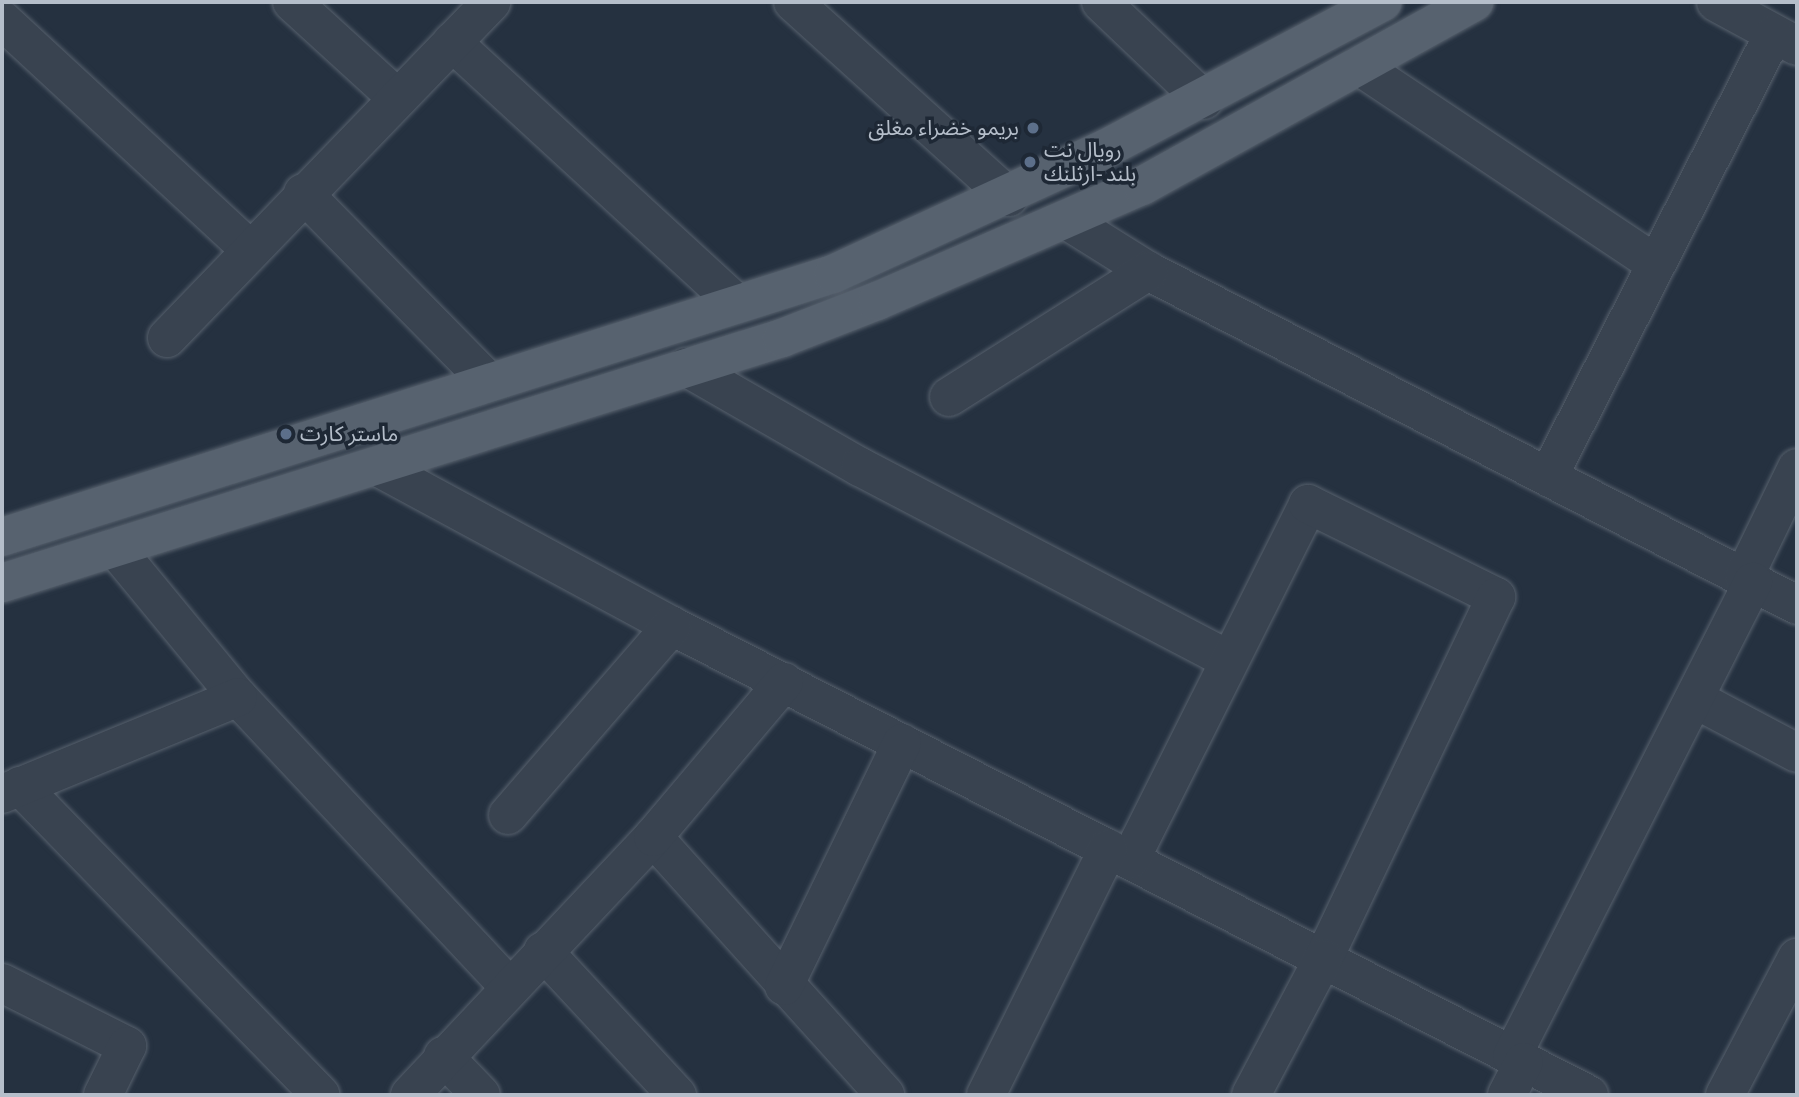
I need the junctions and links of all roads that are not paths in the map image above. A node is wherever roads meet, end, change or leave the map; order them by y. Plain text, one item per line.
1 (292, 2) edge
2 (492, 2) edge
3 (793, 2) edge
4 (1101, 2) edge
5 (1383, 2) edge
6 (1474, 2) edge
7 (1716, 2) edge
8 (2, 20) edge
9 (1786, 40) edge
10 (452, 42) junction
11 (1359, 66) junction
12 (397, 98) junction
13 (1204, 100) junction
14 (303, 192) junction
15 (1009, 197) junction
16 (1068, 221) junction
17 (250, 250) junction
18 (1656, 264) junction
19 (1147, 271) junction
20 (735, 302) junction
21 (167, 338) dead end
22 (583, 353) junction
23 (685, 367) junction
24 (488, 381) junction
25 (604, 395) junction
26 (949, 397) dead end
27 (378, 467) junction
28 (1797, 468) edge
29 (1548, 477) junction
30 (2, 537) edge
31 (115, 548) junction
32 (1749, 580) junction
33 (2, 583) edge
34 (1797, 605) edge
35 (672, 626) junction
36 (1228, 659) junction
37 (784, 682) junction
38 (238, 696) junction
39 (1695, 699) junction
40 (902, 743) junction
41 (1797, 753) edge
42 (11, 790) edge
43 (508, 815) dead end
44 (653, 837) junction
45 (1119, 854) junction
46 (543, 951) junction
47 (1797, 958) edge
48 (1323, 959) junction
49 (2, 983) edge
50 (784, 986) junction
51 (509, 987) junction
52 (443, 1056) junction
53 (1518, 1059) junction
54 (103, 1095) edge
55 (320, 1095) edge
56 (410, 1095) edge
57 (481, 1095) edge
58 (677, 1095) edge
59 (885, 1095) edge
60 (986, 1095) edge
61 (1251, 1095) edge
62 (1507, 1095) edge
63 (1589, 1095) edge
64 (1725, 1095) edge

1 - 12 street
2 - 10 street
3 - 15 street
4 - 13 street
5 - 13 main road
6 - 11 main road
7 - 9 street
8 - 17 street
9 - 18 street
10 - 12 street
10 - 20 street
11 - 16 main road
11 - 18 street
12 - 14 street
13 - 15 main road
14 - 17 street
14 - 24 street
15 - 20 main road
16 - 19 street
16 - 23 main road
17 - 21 street
18 - 29 street
19 - 26 street
19 - 29 street
20 - 22 main road
22 - 24 main road
22 - 25 main road
23 - 25 main road
23 - 36 street
24 - 30 main road
25 - 27 main road
27 - 31 main road
27 - 35 street
28 - 32 street
29 - 32 street
31 - 33 main road
31 - 38 street
32 - 34 street
32 - 39 street
35 - 37 street
35 - 43 street
36 - 45 street
36 - 48 street
37 - 40 street
37 - 44 street
38 - 42 street
38 - 51 street
39 - 41 street
39 - 53 street
40 - 45 street
40 - 50 street
42 - 55 street
44 - 46 street
44 - 50 street
45 - 48 street
45 - 60 street
46 - 51 street
46 - 58 street
47 - 64 street
48 - 53 street
48 - 61 street
49 - 54 street
50 - 59 street
51 - 52 street
52 - 56 street
52 - 57 street
53 - 62 street
53 - 63 street

